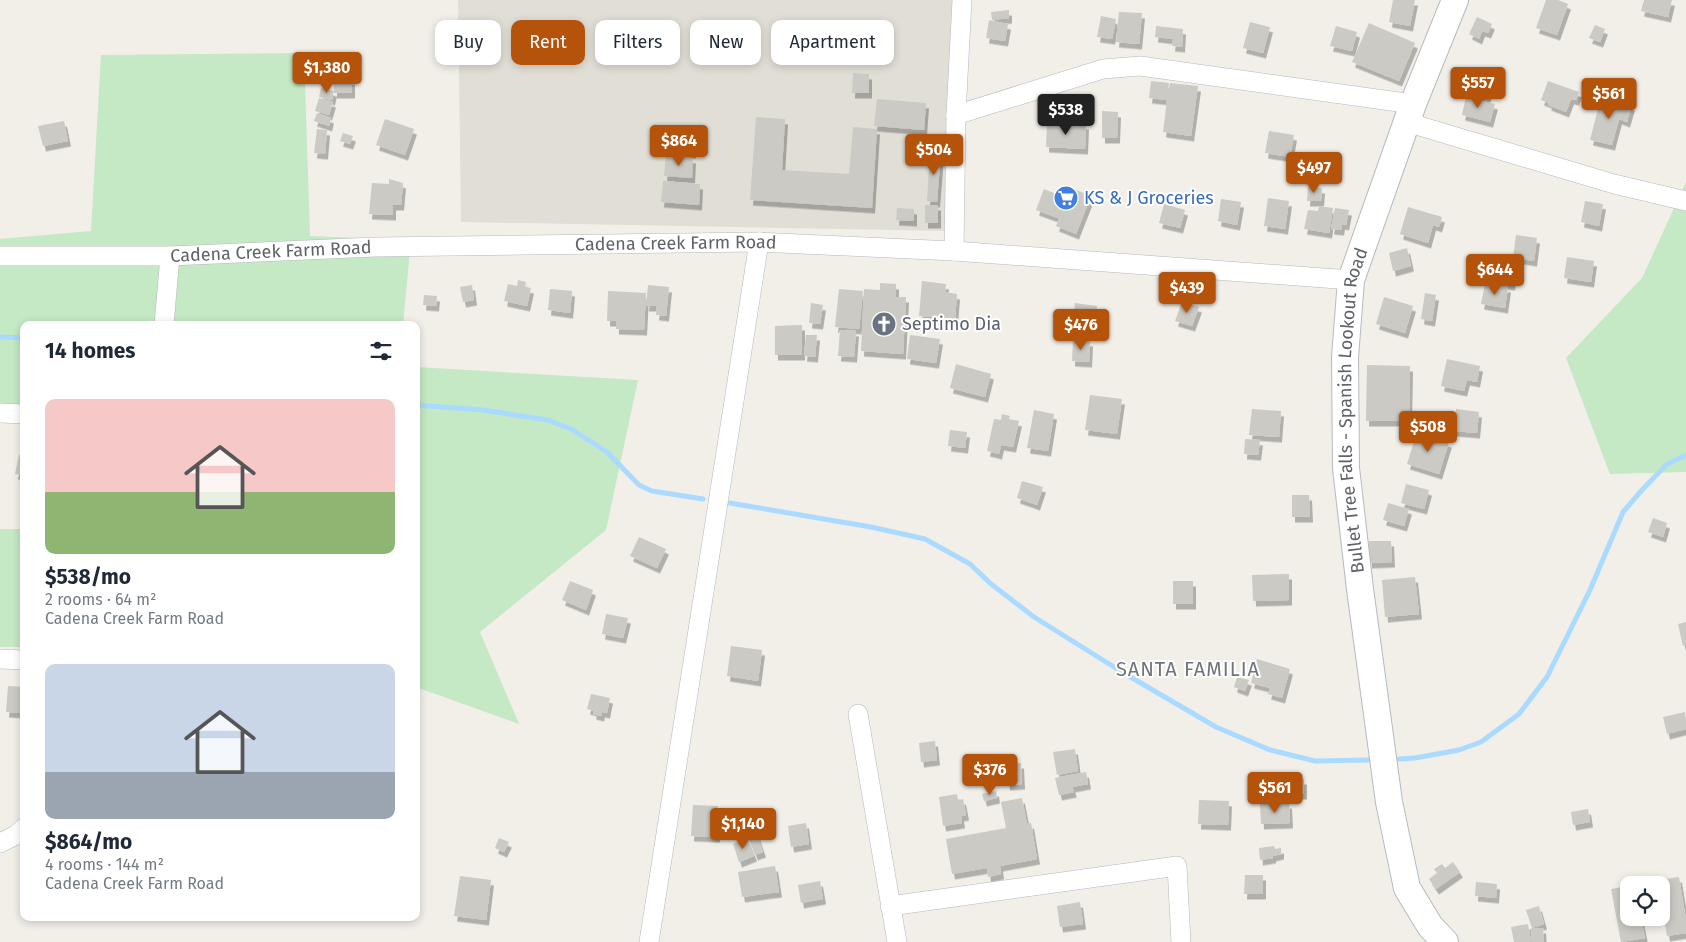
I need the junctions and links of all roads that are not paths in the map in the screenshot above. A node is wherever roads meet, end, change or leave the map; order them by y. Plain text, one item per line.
1 (962, 0) edge
2 (1455, 0) edge
3 (1410, 113) junction
4 (956, 115) junction
5 (1686, 201) edge
6 (759, 242) junction
7 (954, 251) junction
8 (0, 256) edge
9 (170, 256) junction
10 (1351, 280) junction
11 (164, 321) edge
12 (0, 413) edge
13 (20, 414) edge
14 (0, 659) edge
15 (20, 660) edge
16 (858, 714) dead end
17 (20, 832) edge
18 (0, 843) edge
19 (890, 906) junction
20 (649, 942) edge
21 (897, 942) edge
22 (1181, 942) edge
23 (1445, 942) edge

1 - 4 street
2 - 3 main road, Bullet Tree Falls - Spanish Lookout Road
3 - 4 street
3 - 5 street
3 - 10 main road, Bullet Tree Falls - Spanish Lookout Road
4 - 7 street
6 - 7 street, Cadena Creek Farm Road
6 - 9 street, Cadena Creek Farm Road
6 - 20 street
7 - 10 street, Cadena Creek Farm Road
8 - 9 street, Cadena Creek Farm Road
9 - 11 street
10 - 23 main road, Bullet Tree Falls - Spanish Lookout Road
12 - 13 street
14 - 15 street
16 - 19 street
17 - 18 street
19 - 21 street
19 - 22 street

